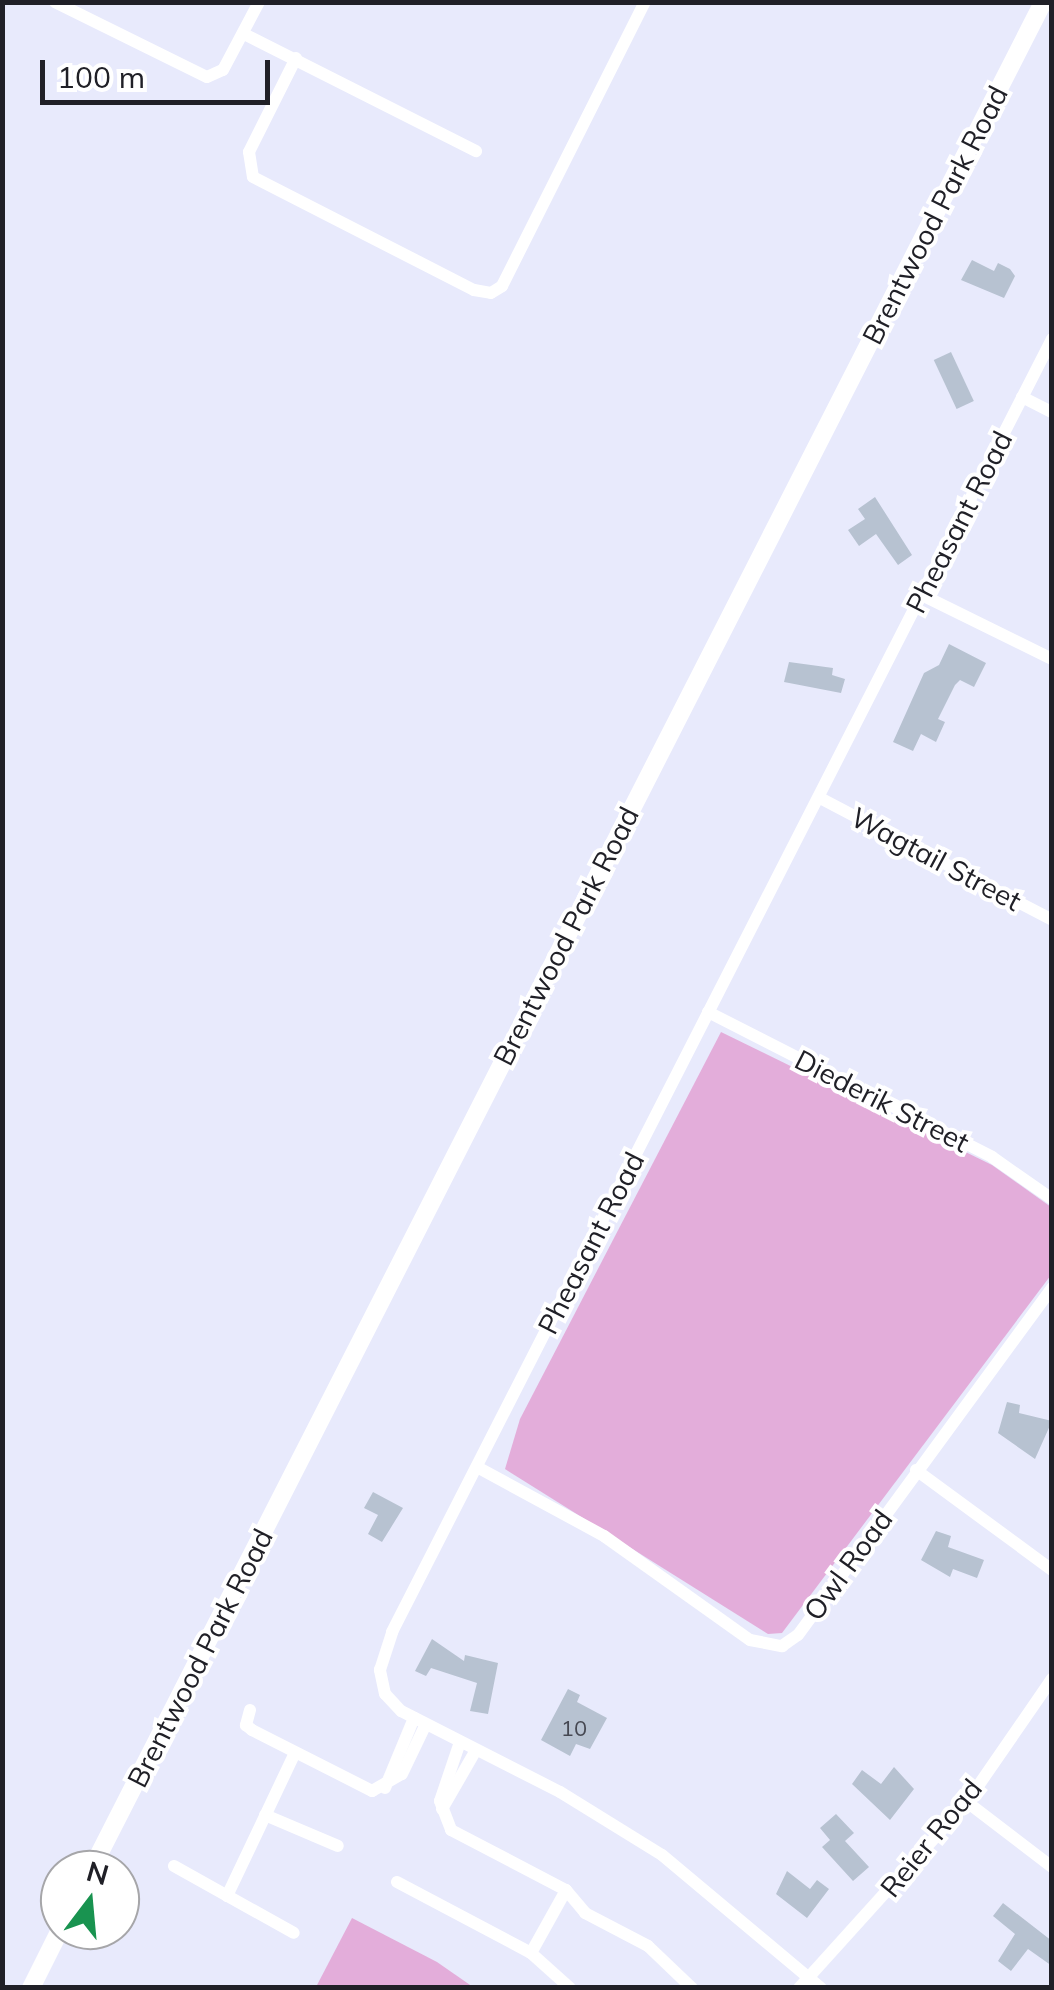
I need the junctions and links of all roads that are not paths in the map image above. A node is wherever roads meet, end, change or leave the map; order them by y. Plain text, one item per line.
1 (55, 2) edge
2 (259, 2) edge
3 (645, 2) edge
4 (1043, 2) edge
5 (244, 34) junction
6 (296, 58) junction
7 (476, 152) dead end
8 (1052, 339) edge
9 (1022, 398) junction
10 (1052, 412) edge
11 (922, 595) junction
12 (1052, 660) edge
13 (820, 798) junction
14 (1052, 920) edge
15 (708, 1012) junction
16 (1052, 1199) edge
17 (1052, 1288) edge
18 (477, 1467) junction
19 (916, 1470) junction
20 (1052, 1570) edge
21 (1052, 1679) edge
22 (250, 1710) dead end
23 (420, 1721) junction
24 (460, 1742) junction
25 (476, 1750) junction
26 (295, 1752) junction
27 (966, 1802) junction
28 (442, 1808) junction
29 (265, 1815) junction
30 (338, 1846) dead end
31 (101, 1850) edge
32 (174, 1866) dead end
33 (1052, 1867) edge
34 (397, 1882) dead end
35 (566, 1890) junction
36 (227, 1896) junction
37 (294, 1933) dead end
38 (50, 1950) edge
39 (531, 1952) junction
40 (810, 1977) junction
41 (31, 1988) edge
42 (570, 1988) edge
43 (692, 1988) edge
44 (799, 1988) edge
45 (822, 1988) edge

1 - 5 street
2 - 5 street
3 - 6 street
4 - 31 street, Brentwood Park Road
5 - 6 street
6 - 7 street
8 - 9 street, Pheasant Road
9 - 10 street
9 - 11 street, Pheasant Road
11 - 12 street
11 - 13 street, Pheasant Road
13 - 14 street, Wagtail Street
13 - 15 street, Pheasant Road
15 - 16 street, Diederik Street
15 - 18 street, Pheasant Road
17 - 19 street, Owl Road
18 - 19 street, Owl Road
18 - 23 street, Pheasant Road
19 - 20 street
21 - 27 street, Reier Road
22 - 26 street
23 - 24 street, Pheasant Road
23 - 26 street
24 - 25 street, Pheasant Road
24 - 28 street
25 - 28 street
25 - 40 street, Pheasant Road
26 - 29 street
27 - 33 street
27 - 40 street, Reier Road
28 - 35 street
29 - 30 street
29 - 36 street
32 - 36 street
34 - 39 street
35 - 39 street
35 - 43 street
36 - 37 street
38 - 41 street
39 - 42 street
40 - 44 street, Reier Road
40 - 45 street, Pheasant Road

